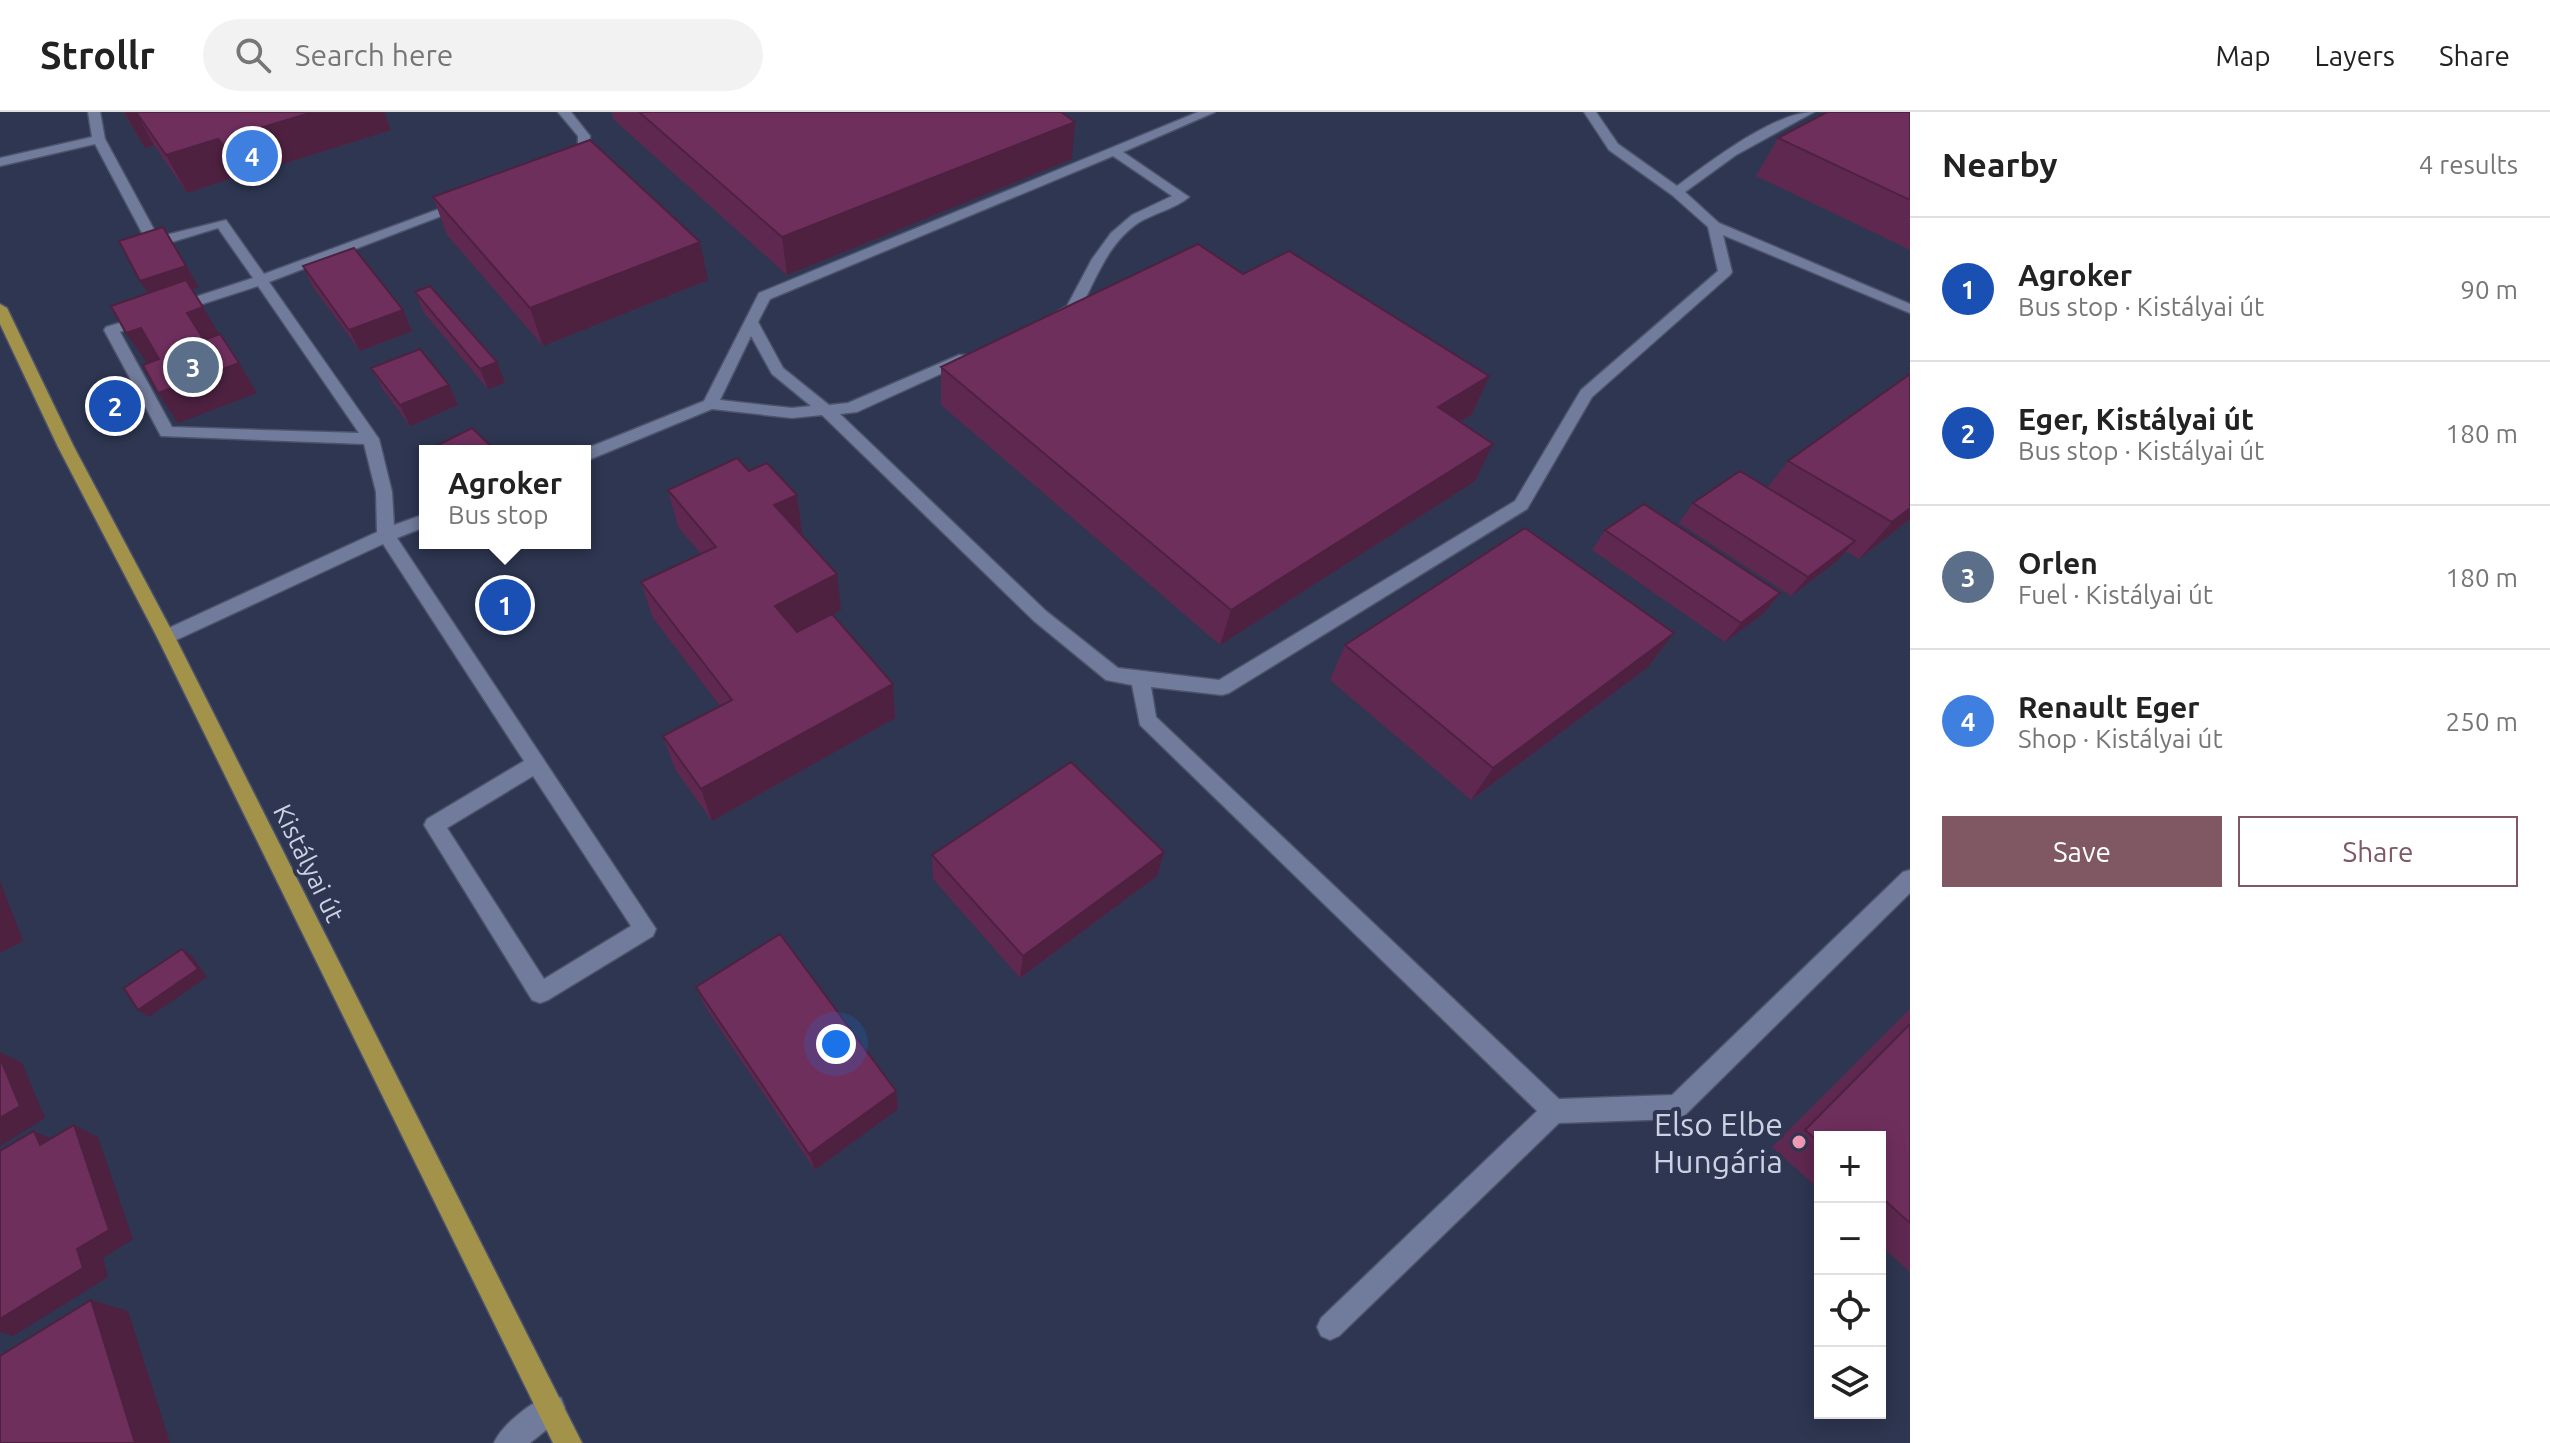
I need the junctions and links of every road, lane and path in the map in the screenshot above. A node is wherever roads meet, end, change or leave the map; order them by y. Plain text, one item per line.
1 (94, 112) edge
2 (564, 112) edge
3 (1209, 112) edge
4 (1590, 112) edge
5 (1808, 112) edge
6 (99, 139) junction
7 (1113, 151) junction
8 (0, 162) edge
9 (554, 171) edge
10 (1677, 192) junction
11 (481, 198) edge
12 (1714, 226) junction
13 (261, 280) junction
14 (0, 308) edge
15 (1910, 309) edge
16 (1045, 321) edge
17 (751, 322) junction
18 (976, 352) edge
19 (710, 404) junction
20 (826, 410) junction
21 (371, 439) junction
22 (591, 453) edge
23 (419, 522) edge
24 (386, 535) junction
25 (166, 637) junction
26 (1140, 678) junction
27 (538, 763) junction
28 (1910, 879) edge
29 (1554, 1111) junction
30 (1330, 1327) dead end
31 (551, 1408) junction
32 (508, 1443) edge
33 (568, 1443) edge

1 - 6 lane
2 - 9 lane
3 - 7 lane
4 - 10 lane
5 - 10 lane
6 - 8 lane
6 - 13 lane
7 - 16 lane
7 - 17 lane
10 - 12 lane
11 - 13 lane
12 - 15 lane
12 - 26 lane
13 - 21 lane
13 - 21 lane
14 - 25 main road, Kistályai út
17 - 19 lane
17 - 20 lane
18 - 20 lane
19 - 20 lane
19 - 22 lane
20 - 26 lane
21 - 24 lane
23 - 24 lane
24 - 25 lane
24 - 27 lane
25 - 31 main road, Kistályai út
26 - 29 lane
27 - 27 lane
28 - 29 lane
29 - 30 lane
31 - 32 lane
31 - 33 main road, Kistályai út

